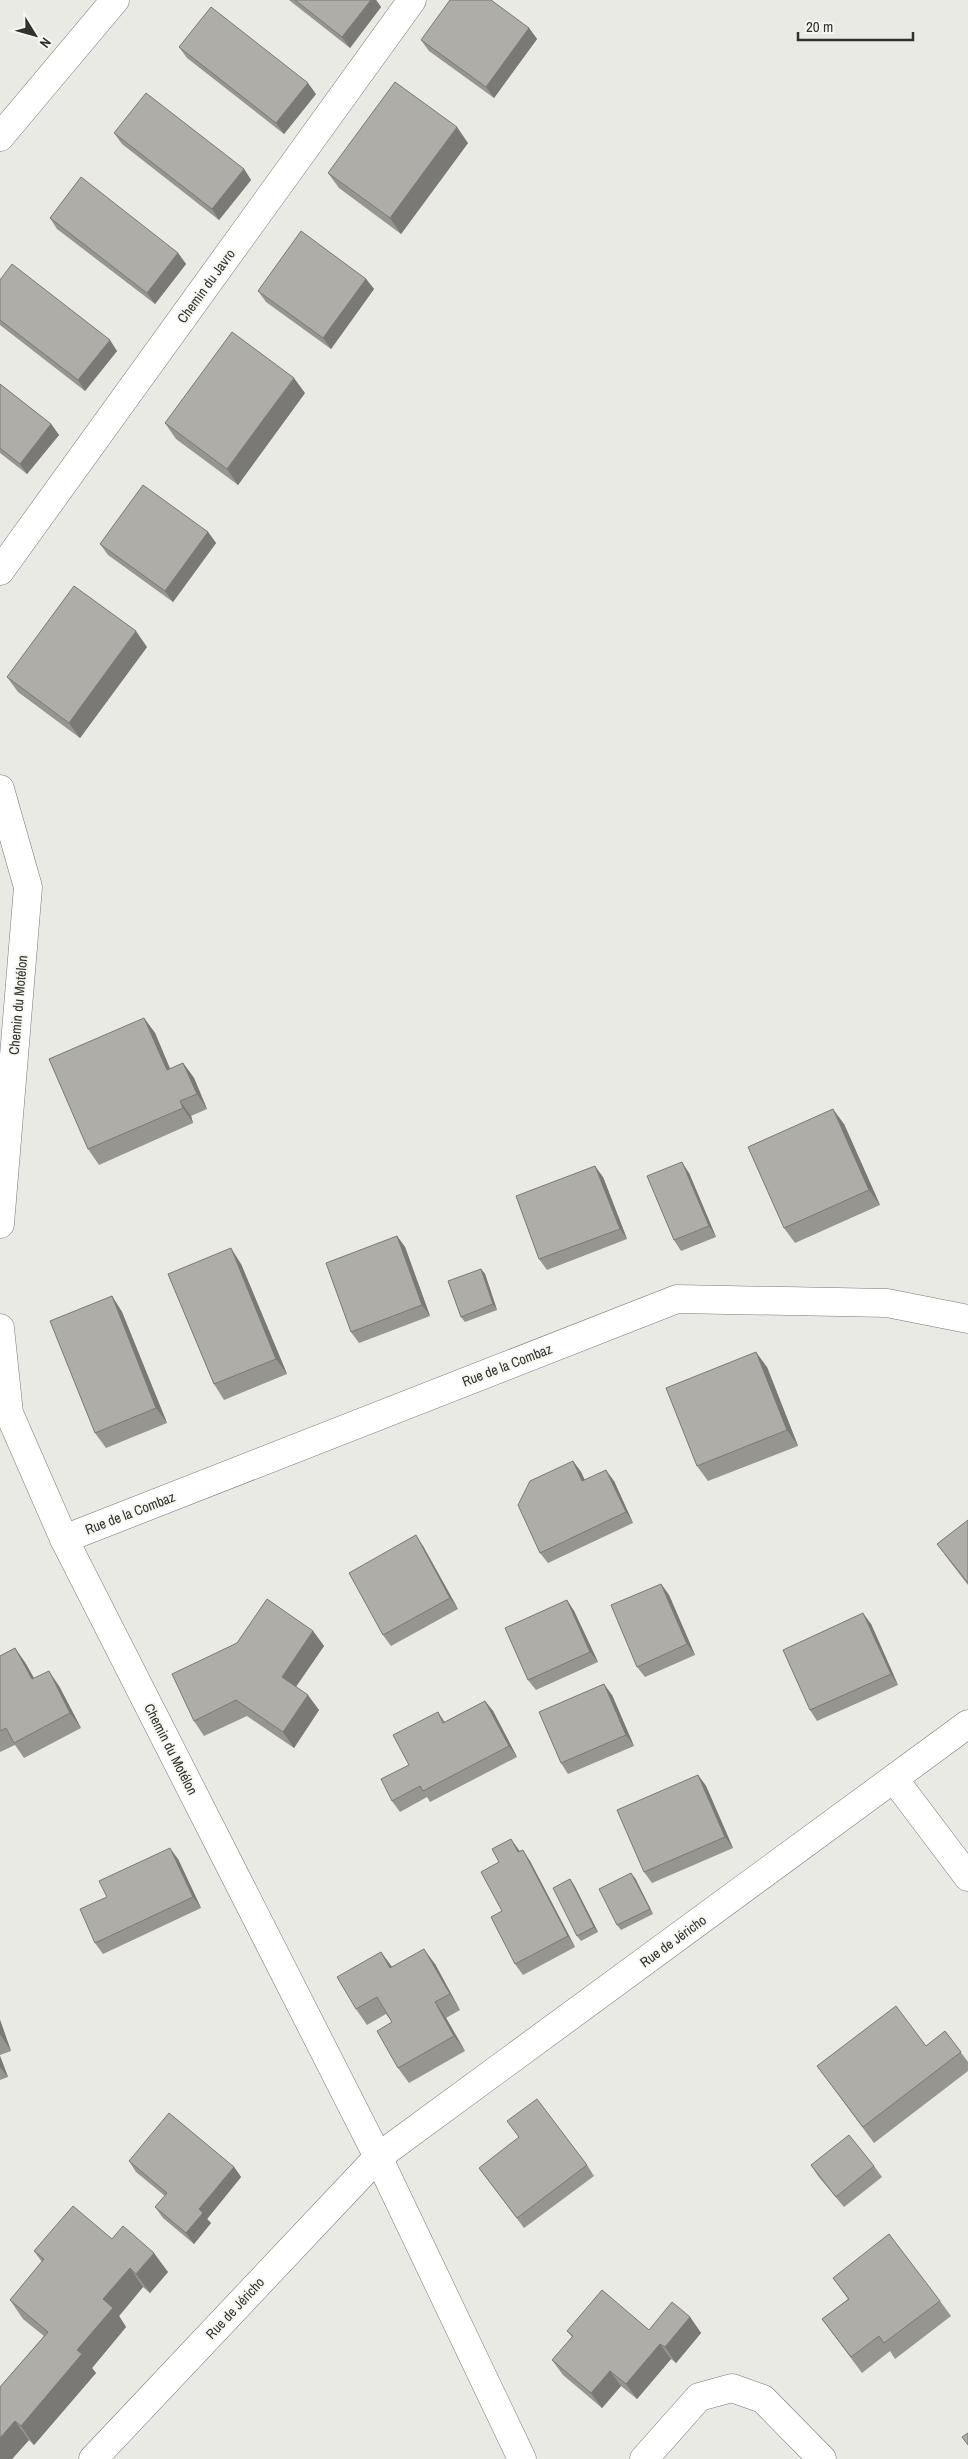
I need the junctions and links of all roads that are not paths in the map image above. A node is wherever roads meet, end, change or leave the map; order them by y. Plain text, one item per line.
1 (115, 0) edge
2 (412, 0) edge
3 (0, 137) edge
4 (0, 571) edge
5 (0, 789) edge
6 (0, 1224) edge
7 (968, 1319) edge
8 (0, 1328) edge
9 (64, 1539) junction
10 (968, 1724) edge
11 (894, 1779) junction
12 (968, 1878) edge
13 (378, 2157) junction
14 (93, 2459) edge
15 (522, 2459) edge
16 (644, 2459) edge
17 (822, 2459) edge

1 - 3 street
2 - 4 street, Chemin du Javro
5 - 6 street, Chemin du Motélon
7 - 9 street, Rue de la Combaz
8 - 9 street, Chemin du Motélon
9 - 13 street, Chemin du Motélon
10 - 11 street, Rue de Jéricho
11 - 12 street
11 - 13 street, Rue de Jéricho
13 - 14 street, Rue de Jéricho
13 - 15 street
16 - 17 street

